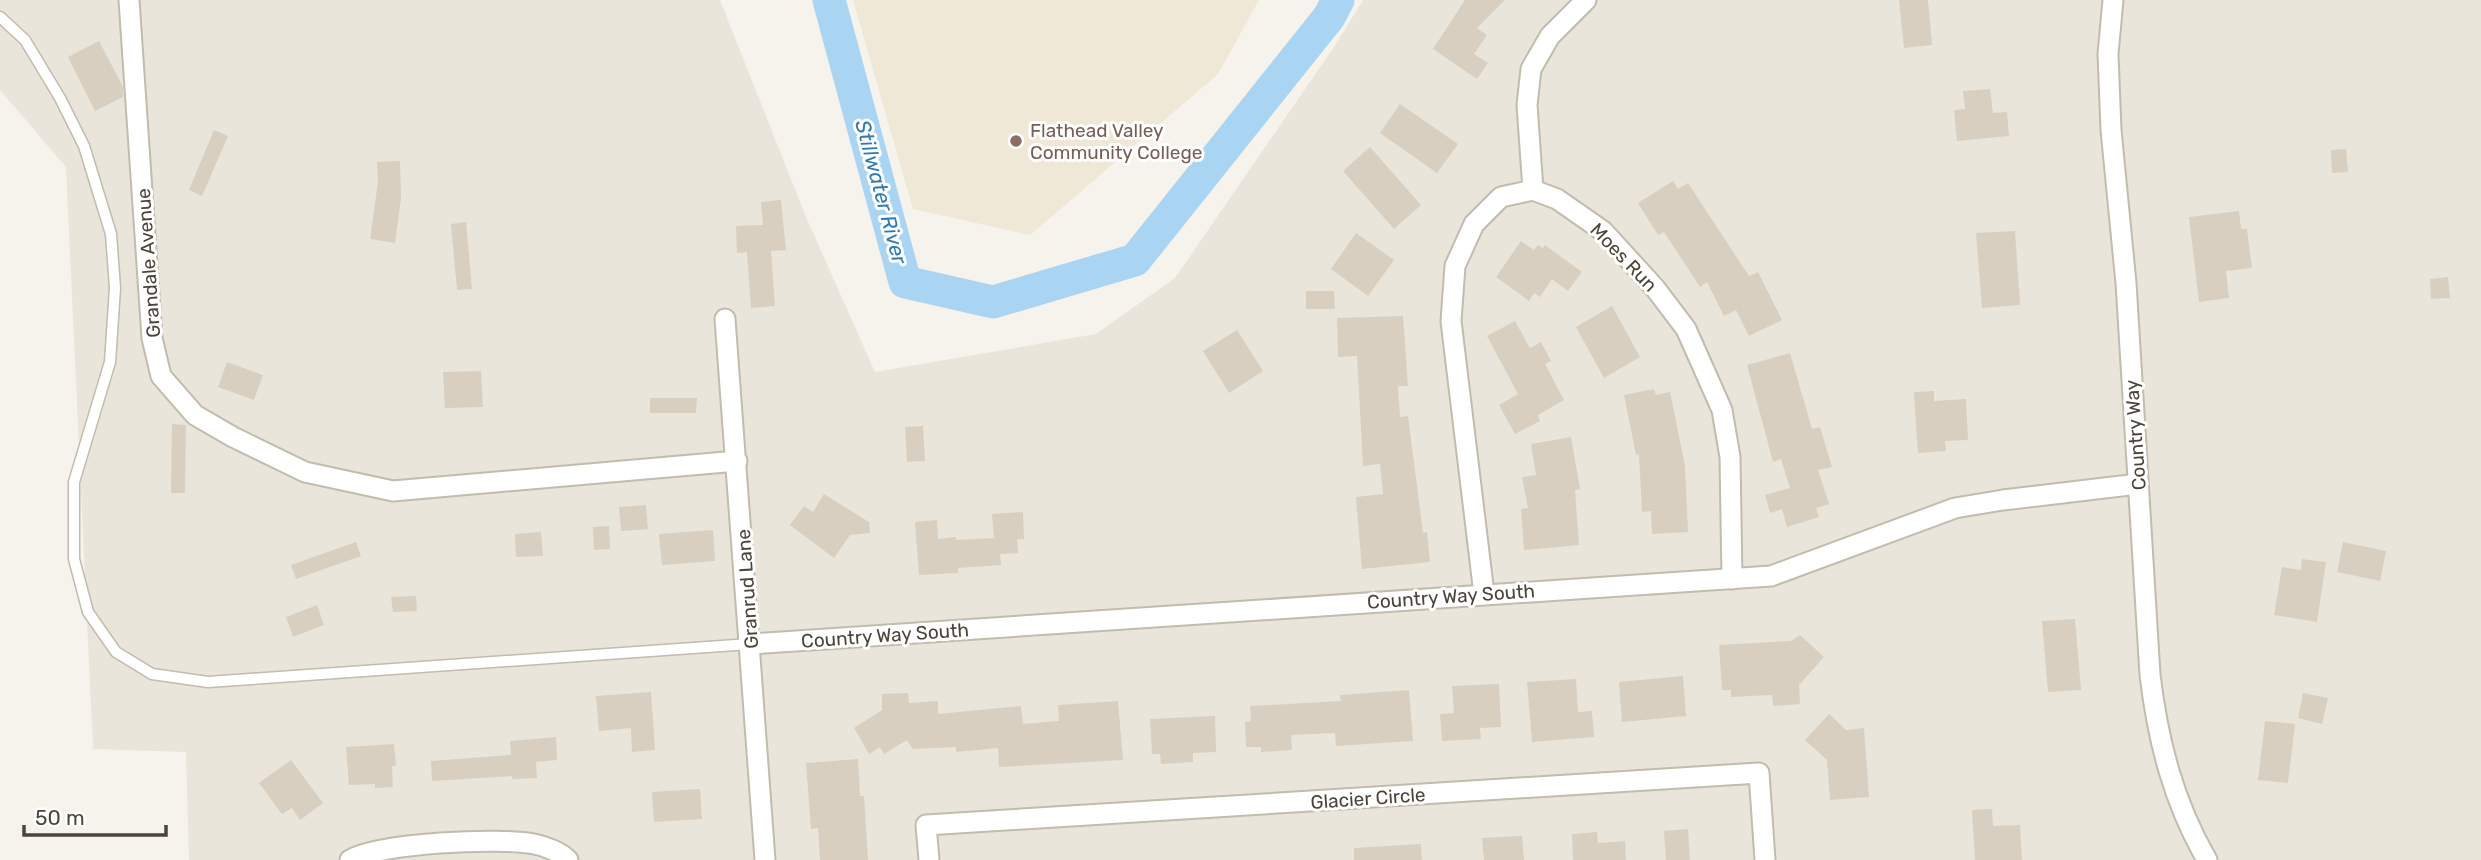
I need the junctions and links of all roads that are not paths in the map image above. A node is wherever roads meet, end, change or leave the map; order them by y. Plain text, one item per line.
1 (129, 0) edge
2 (1586, 0) edge
3 (2113, 0) edge
4 (0, 17) edge
5 (1533, 190) junction
6 (725, 319) dead end
7 (737, 461) junction
8 (2138, 484) junction
9 (1732, 579) junction
10 (1483, 594) junction
11 (751, 644) junction
12 (350, 860) edge
13 (568, 860) edge
14 (765, 860) edge
15 (929, 860) edge
16 (1765, 860) edge
17 (2207, 860) edge

1 - 7 street, Grandale Avenue
2 - 5 street
3 - 8 street, Country Way
4 - 11 lane
5 - 9 street, Moes Run
5 - 10 street
6 - 7 street, Granrud Lane
7 - 11 street, Granrud Lane
8 - 9 street, Country Way South
8 - 17 street, Country Way
9 - 10 street, Country Way South
10 - 11 street, Country Way South
11 - 14 street, Granrud Lane
12 - 13 street
15 - 16 street, Glacier Circle

